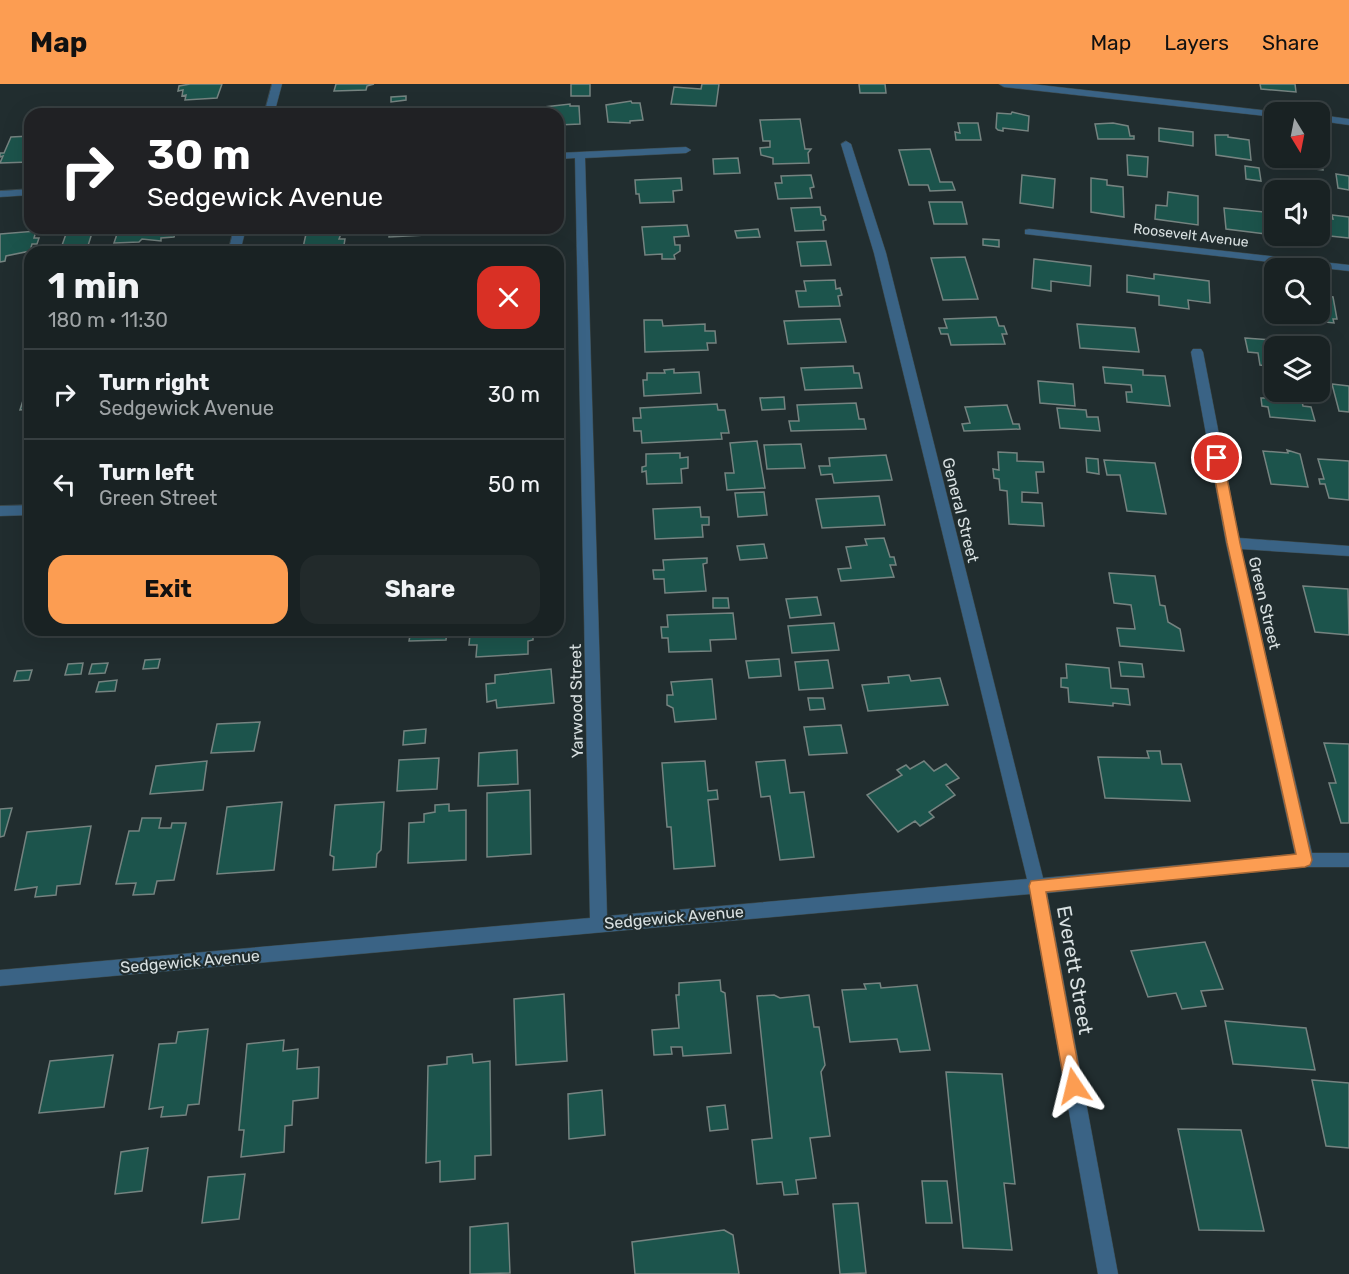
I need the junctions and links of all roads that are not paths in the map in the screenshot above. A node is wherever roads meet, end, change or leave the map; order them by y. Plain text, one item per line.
1 (277, 84) edge
2 (1004, 84) edge
3 (1113, 84) edge
4 (1113, 96) junction
5 (271, 108) edge
6 (1264, 113) edge
7 (1330, 119) edge
8 (1349, 122) edge
9 (846, 144) dead end
10 (686, 150) dead end
11 (579, 155) junction
12 (564, 156) edge
13 (24, 192) edge
14 (0, 194) edge
15 (1029, 232) dead end
16 (1349, 268) edge
17 (1197, 352) dead end
18 (24, 510) edge
19 (0, 512) edge
20 (1233, 543) junction
21 (1349, 551) edge
22 (1305, 860) junction
23 (1349, 860) edge
24 (1037, 886) junction
25 (600, 923) junction
26 (0, 978) edge
27 (1108, 1274) edge

1 - 5 street
2 - 4 street
3 - 4 street
4 - 6 street
7 - 8 street
9 - 24 street, General Street
10 - 11 street
11 - 12 street
11 - 25 street, Yarwood Street
13 - 14 street
15 - 16 street, Roosevelt Avenue
17 - 20 street, Green Street
18 - 19 street
20 - 21 street
20 - 22 street, Green Street
22 - 23 street, Sedgewick Avenue
22 - 24 street, Sedgewick Avenue
24 - 25 street, Sedgewick Avenue
24 - 27 street, Everett Street
25 - 26 street, Sedgewick Avenue

